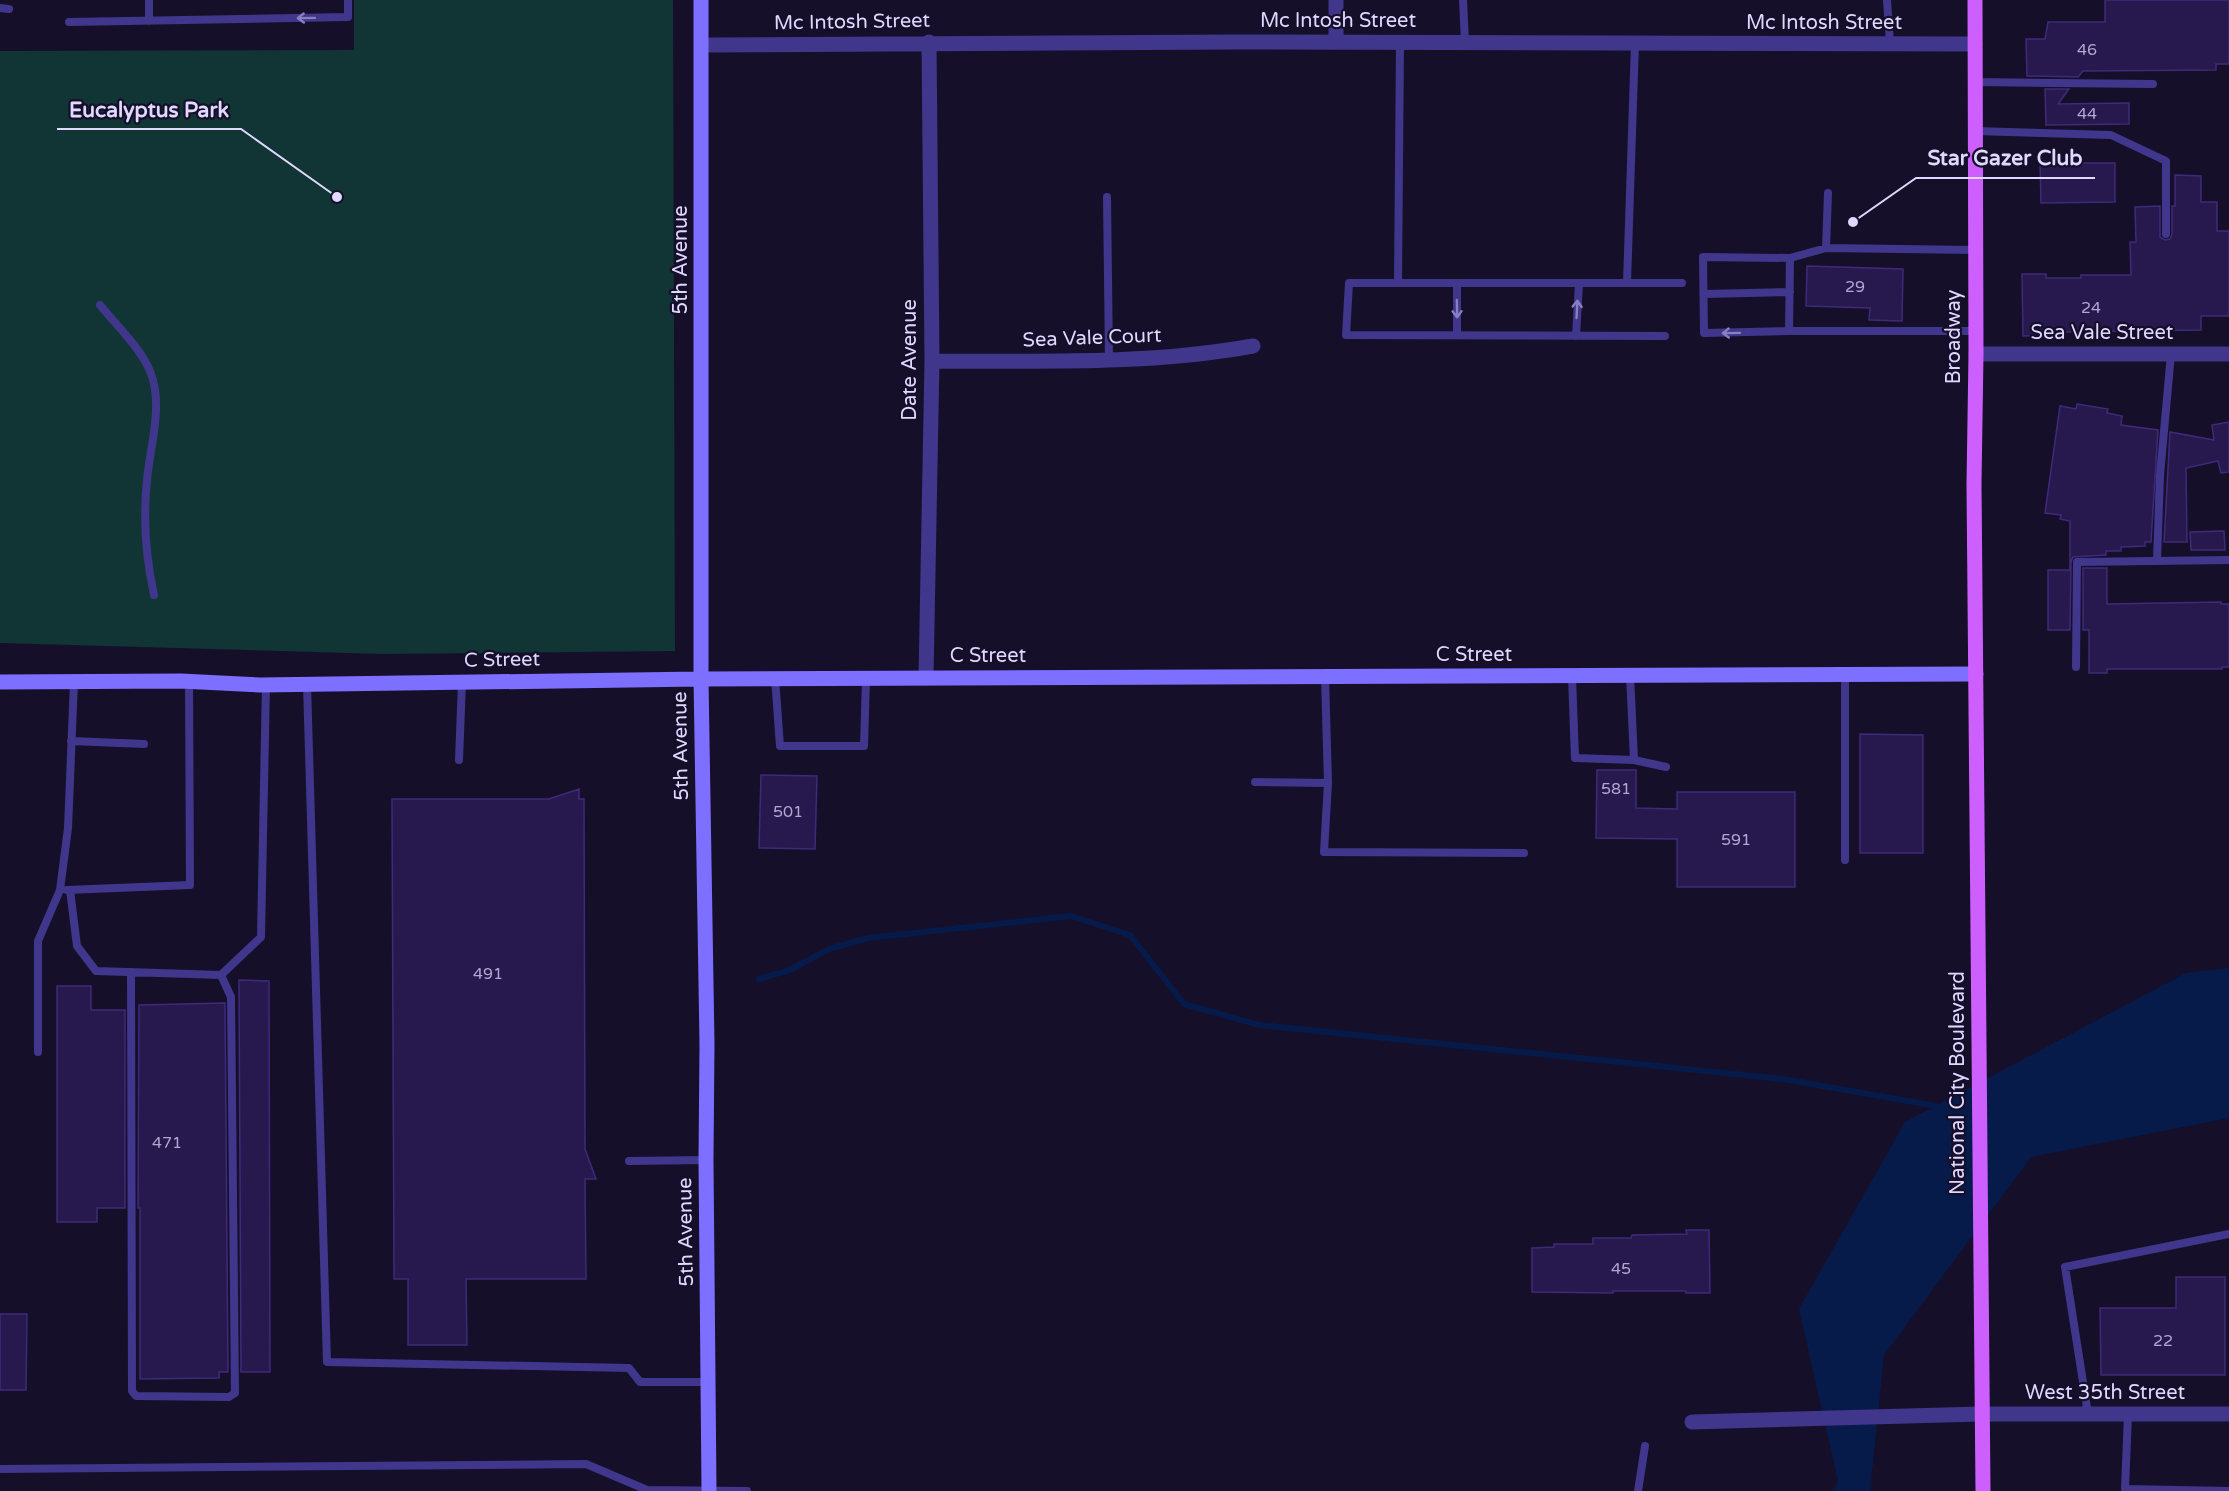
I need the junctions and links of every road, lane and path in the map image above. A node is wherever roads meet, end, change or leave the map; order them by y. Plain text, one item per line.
1 (149, 0) edge
2 (348, 0) edge
3 (701, 0) edge
4 (1336, 0) edge
5 (1463, 0) edge
6 (1887, 0) edge
7 (1975, 0) edge
8 (149, 21) junction
9 (69, 22) dead end
10 (929, 42) junction
11 (1336, 42) junction
12 (1400, 42) junction
13 (1465, 42) junction
14 (1635, 43) junction
15 (1890, 44) junction
16 (1975, 44) junction
17 (702, 45) junction
18 (1975, 82) junction
19 (2153, 84) dead end
20 (1975, 131) junction
21 (1828, 193) dead end
22 (1107, 197) dead end
23 (2166, 234) dead end
24 (1826, 248) junction
25 (1976, 250) junction
26 (1790, 258) junction
27 (1398, 283) junction
28 (1456, 283) junction
29 (1579, 283) junction
30 (1627, 283) junction
31 (1682, 283) dead end
32 (1790, 292) junction
33 (1704, 294) junction
34 (100, 305) dead end
35 (1976, 331) junction
36 (1790, 332) junction
37 (1457, 336) junction
38 (1576, 336) junction
39 (1665, 336) dead end
40 (1253, 346) dead end
41 (1976, 354) junction
42 (2171, 354) junction
43 (2229, 354) edge
44 (1109, 360) junction
45 (932, 361) junction
46 (2229, 560) edge
47 (2157, 561) junction
48 (154, 595) dead end
49 (2076, 666) dead end
50 (1976, 674) junction
51 (1630, 675) junction
52 (1845, 675) junction
53 (1325, 676) junction
54 (1572, 676) junction
55 (775, 678) junction
56 (866, 678) junction
57 (926, 678) junction
58 (701, 679) junction
59 (189, 681) junction
60 (0, 682) edge
61 (74, 682) junction
62 (462, 682) junction
63 (267, 684) junction
64 (307, 684) junction
65 (71, 741) junction
66 (144, 744) dead end
67 (459, 760) dead end
68 (1634, 760) junction
69 (1666, 767) dead end
70 (1255, 782) dead end
71 (1328, 783) junction
72 (1524, 853) dead end
73 (1845, 861) dead end
74 (60, 890) junction
75 (70, 890) junction
76 (131, 972) junction
77 (221, 975) junction
78 (38, 1052) dead end
79 (706, 1160) junction
80 (629, 1161) dead end
81 (2229, 1234) edge
82 (708, 1382) junction
83 (1981, 1414) junction
84 (2088, 1414) junction
85 (2128, 1414) junction
86 (2229, 1414) edge
87 (1692, 1422) dead end
88 (1645, 1446) dead end
89 (0, 1468) edge
90 (709, 1491) edge
91 (747, 1491) edge
92 (1638, 1491) edge
93 (1983, 1491) edge
94 (2229, 1491) edge

1 - 8 lane
2 -> 8 lane
3 - 17 main road, 5th Avenue
4 - 11 street
5 - 13 lane
6 - 15 lane
7 - 16 main road, Broadway
8 - 9 lane
10 - 11 street, Mc Intosh Street
10 - 17 street, Mc Intosh Street
10 - 45 street, Date Avenue
11 - 12 street, Mc Intosh Street
12 - 13 street, Mc Intosh Street
12 - 27 lane
13 - 14 street, Mc Intosh Street
14 - 15 street, Mc Intosh Street
14 - 30 lane
15 - 16 street, Mc Intosh Street
16 - 18 main road, Broadway
17 - 58 main road, 5th Avenue
18 - 19 lane
18 - 20 main road, Broadway
20 - 23 lane
20 - 25 main road, Broadway
21 - 24 lane
22 - 44 lane
24 - 25 lane
24 - 26 lane
25 - 35 main road, Broadway
26 - 32 lane
26 - 33 lane
27 - 28 lane
27 - 37 lane
28 - 29 lane
28 -> 37 lane
29 - 30 lane
38 -> 29 lane
30 - 31 lane
32 - 33 lane
32 - 36 lane
36 -> 33 lane
34 - 48 lane
35 - 36 lane
35 - 41 main road, Broadway
37 - 38 lane
38 - 39 lane
40 - 44 street, Sea Vale Court
41 - 42 street, Sea Vale Street
41 - 50 main road, Broadway
42 - 43 street, Sea Vale Street
42 - 47 lane
44 - 45 street, Sea Vale Court
45 - 57 street, Date Avenue
46 - 47 lane
47 - 49 lane
50 - 52 main road, C Street
50 - 83 main road, National City Boulevard
51 - 52 main road, C Street
51 - 54 main road, C Street
51 - 68 lane
52 - 73 lane
53 - 54 main road, C Street
53 - 57 main road, C Street
53 - 71 lane
54 - 68 lane
55 - 56 main road, C Street
55 - 56 lane
55 - 58 main road, C Street
56 - 57 main road, C Street
58 - 62 main road, C Street
58 - 79 main road, 5th Avenue
59 - 61 main road, C Street
59 - 63 main road, C Street
59 - 75 lane
60 - 61 main road, C Street
61 - 65 lane
62 - 64 main road, C Street
62 - 67 lane
63 - 64 main road, C Street
63 - 77 lane
64 - 82 lane
65 - 66 lane
65 - 74 lane
68 - 69 lane
70 - 71 lane
71 - 72 lane
74 - 75 lane
74 - 78 lane
75 - 76 lane
76 - 77 lane
76 - 77 lane
79 - 80 lane
79 - 82 main road, 5th Avenue
81 - 84 lane
82 - 90 main road, 5th Avenue
83 - 84 street, West 35th Street
83 - 87 street, West 35th Street
83 - 93 main road, National City Boulevard
84 - 85 street, West 35th Street
85 - 86 street, West 35th Street
85 - 94 lane
88 - 92 lane
89 - 90 lane
90 - 91 lane

